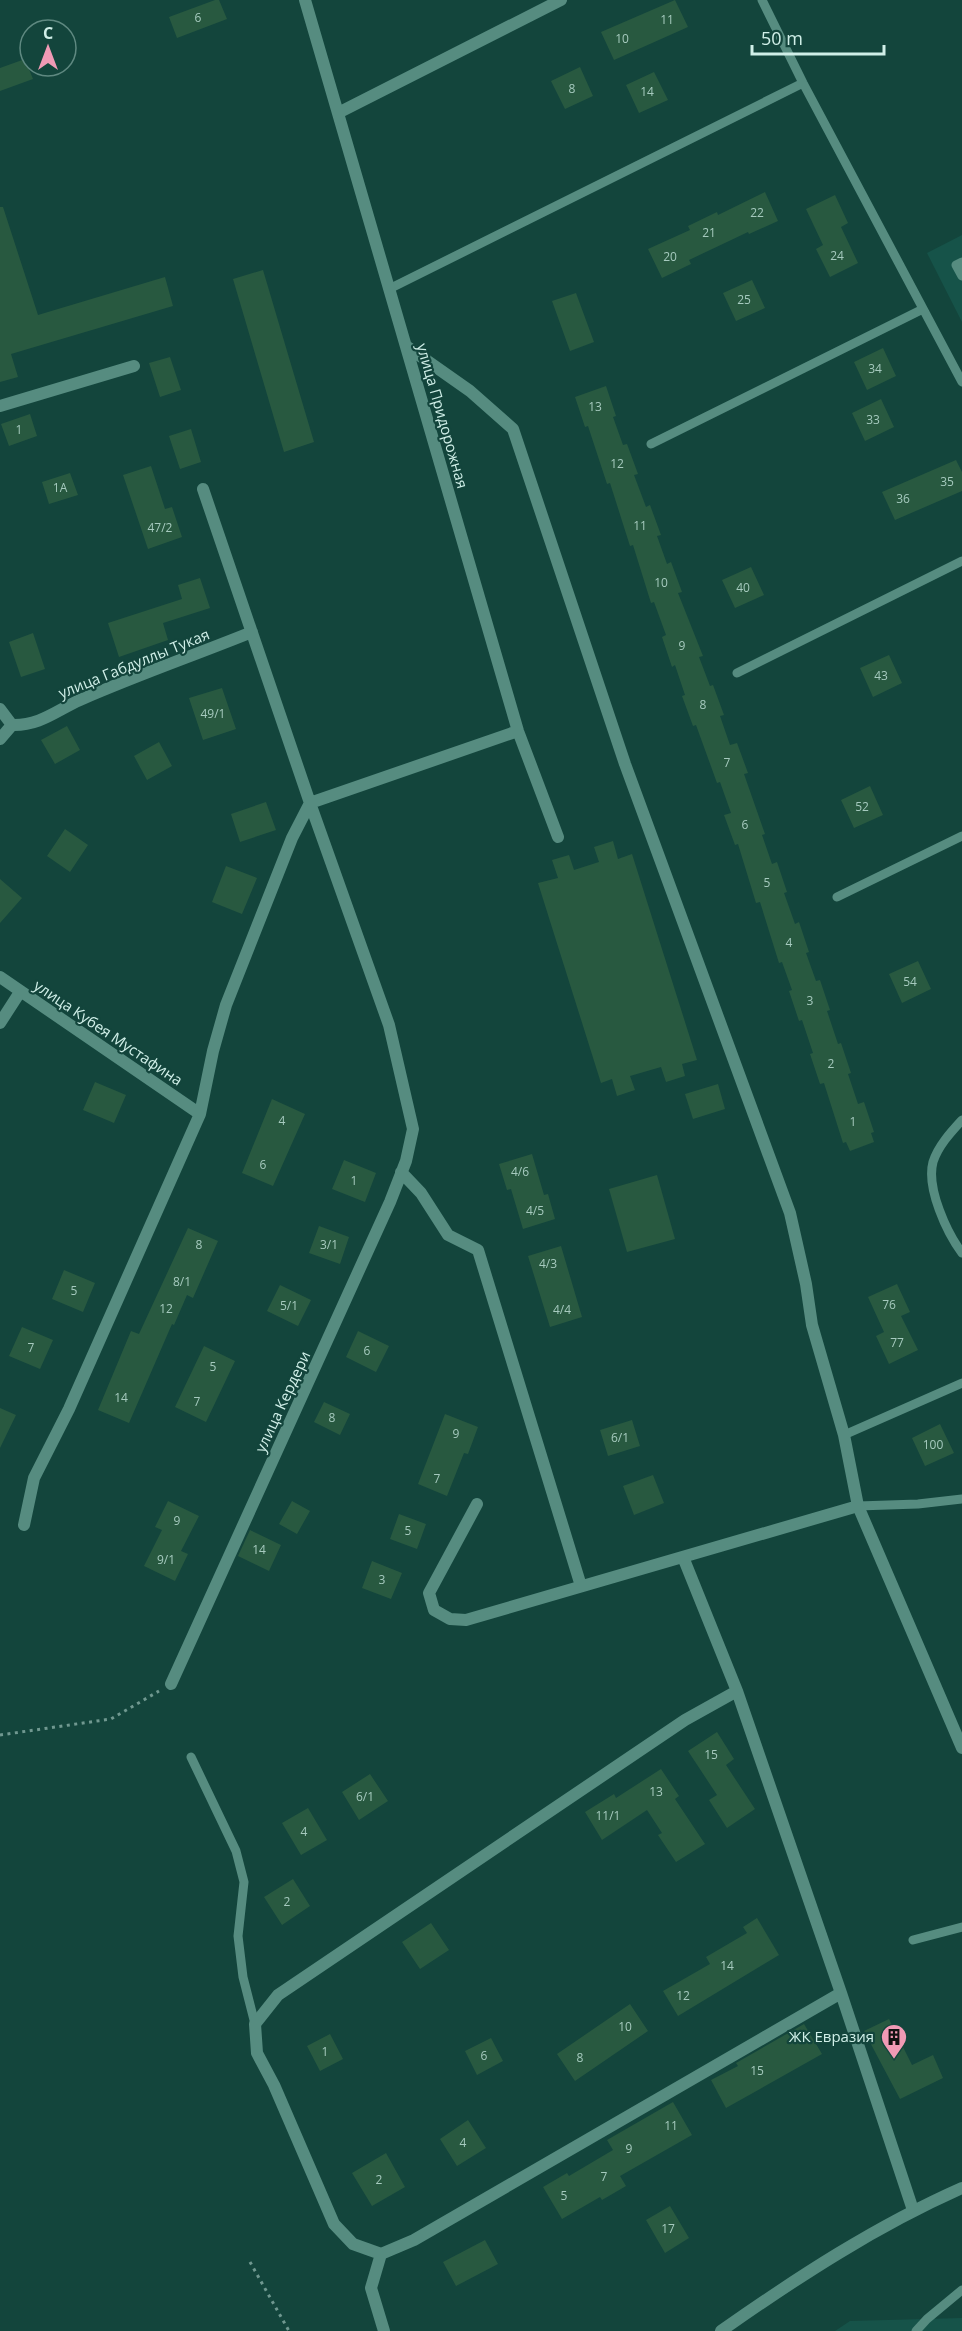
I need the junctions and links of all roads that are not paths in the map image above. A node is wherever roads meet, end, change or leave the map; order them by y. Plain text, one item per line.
1 (305, 0) edge
2 (561, 0) edge
3 (762, 0) edge
4 (803, 83) junction
5 (338, 112) junction
6 (962, 262) edge
7 (962, 276) edge
8 (389, 289) junction
9 (923, 309) junction
10 (406, 346) junction
11 (134, 366) dead end
12 (962, 382) edge
13 (0, 406) edge
14 (651, 444) dead end
15 (203, 489) dead end
16 (962, 561) edge
17 (252, 632) junction
18 (736, 673) dead end
19 (0, 709) edge
20 (12, 725) junction
21 (518, 731) junction
22 (0, 739) edge
23 (310, 803) junction
24 (962, 836) edge
25 (558, 837) dead end
26 (837, 897) dead end
27 (0, 977) edge
28 (20, 992) junction
29 (0, 1023) edge
30 (200, 1114) junction
31 (962, 1120) edge
32 (402, 1172) junction
33 (962, 1253) edge
34 (962, 1383) edge
35 (844, 1435) junction
36 (962, 1499) edge
37 (477, 1504) dead end
38 (858, 1506) junction
39 (24, 1525) dead end
40 (683, 1557) junction
41 (581, 1586) junction
42 (171, 1684) road end
43 (736, 1691) junction
44 (962, 1748) edge
45 (191, 1757) dead end
46 (962, 1927) edge
47 (913, 1940) dead end
48 (842, 1993) junction
49 (255, 2024) junction
50 (962, 2188) edge
51 (913, 2210) junction
52 (381, 2254) junction
53 (962, 2290) edge
54 (384, 2331) edge
55 (721, 2331) edge
56 (916, 2331) edge

1 - 5 street, улица Придорожная
2 - 5 street
3 - 4 lane
4 - 8 lane
4 - 9 lane
5 - 8 street, улица Придорожная
6 - 7 lane
8 - 10 street, улица Придорожная
9 - 12 lane
9 - 14 lane
10 - 21 street, улица Придорожная
10 - 35 street
11 - 13 street
15 - 17 street
16 - 18 lane
17 - 20 street, улица Габдуллы Тукая
17 - 23 street
19 - 20 street
20 - 22 street
21 - 23 street
21 - 25 street, улица Придорожная
23 - 30 street
23 - 32 street, улица Кердери
24 - 26 lane
27 - 28 street, улица Кубея Мустафина
28 - 29 street
28 - 30 street, улица Кубея Мустафина
30 - 39 street
31 - 33 lane
32 - 41 street
32 - 42 street, улица Кердери
34 - 35 lane
35 - 38 street
36 - 38 lane
37 - 41 street
38 - 40 street
38 - 44 street
40 - 41 street
40 - 43 street
43 - 48 street
43 - 49 street
45 - 49 lane
46 - 47 lane
48 - 51 street
48 - 52 street
49 - 52 street
50 - 51 street
51 - 55 street
52 - 54 street
53 - 56 lane

